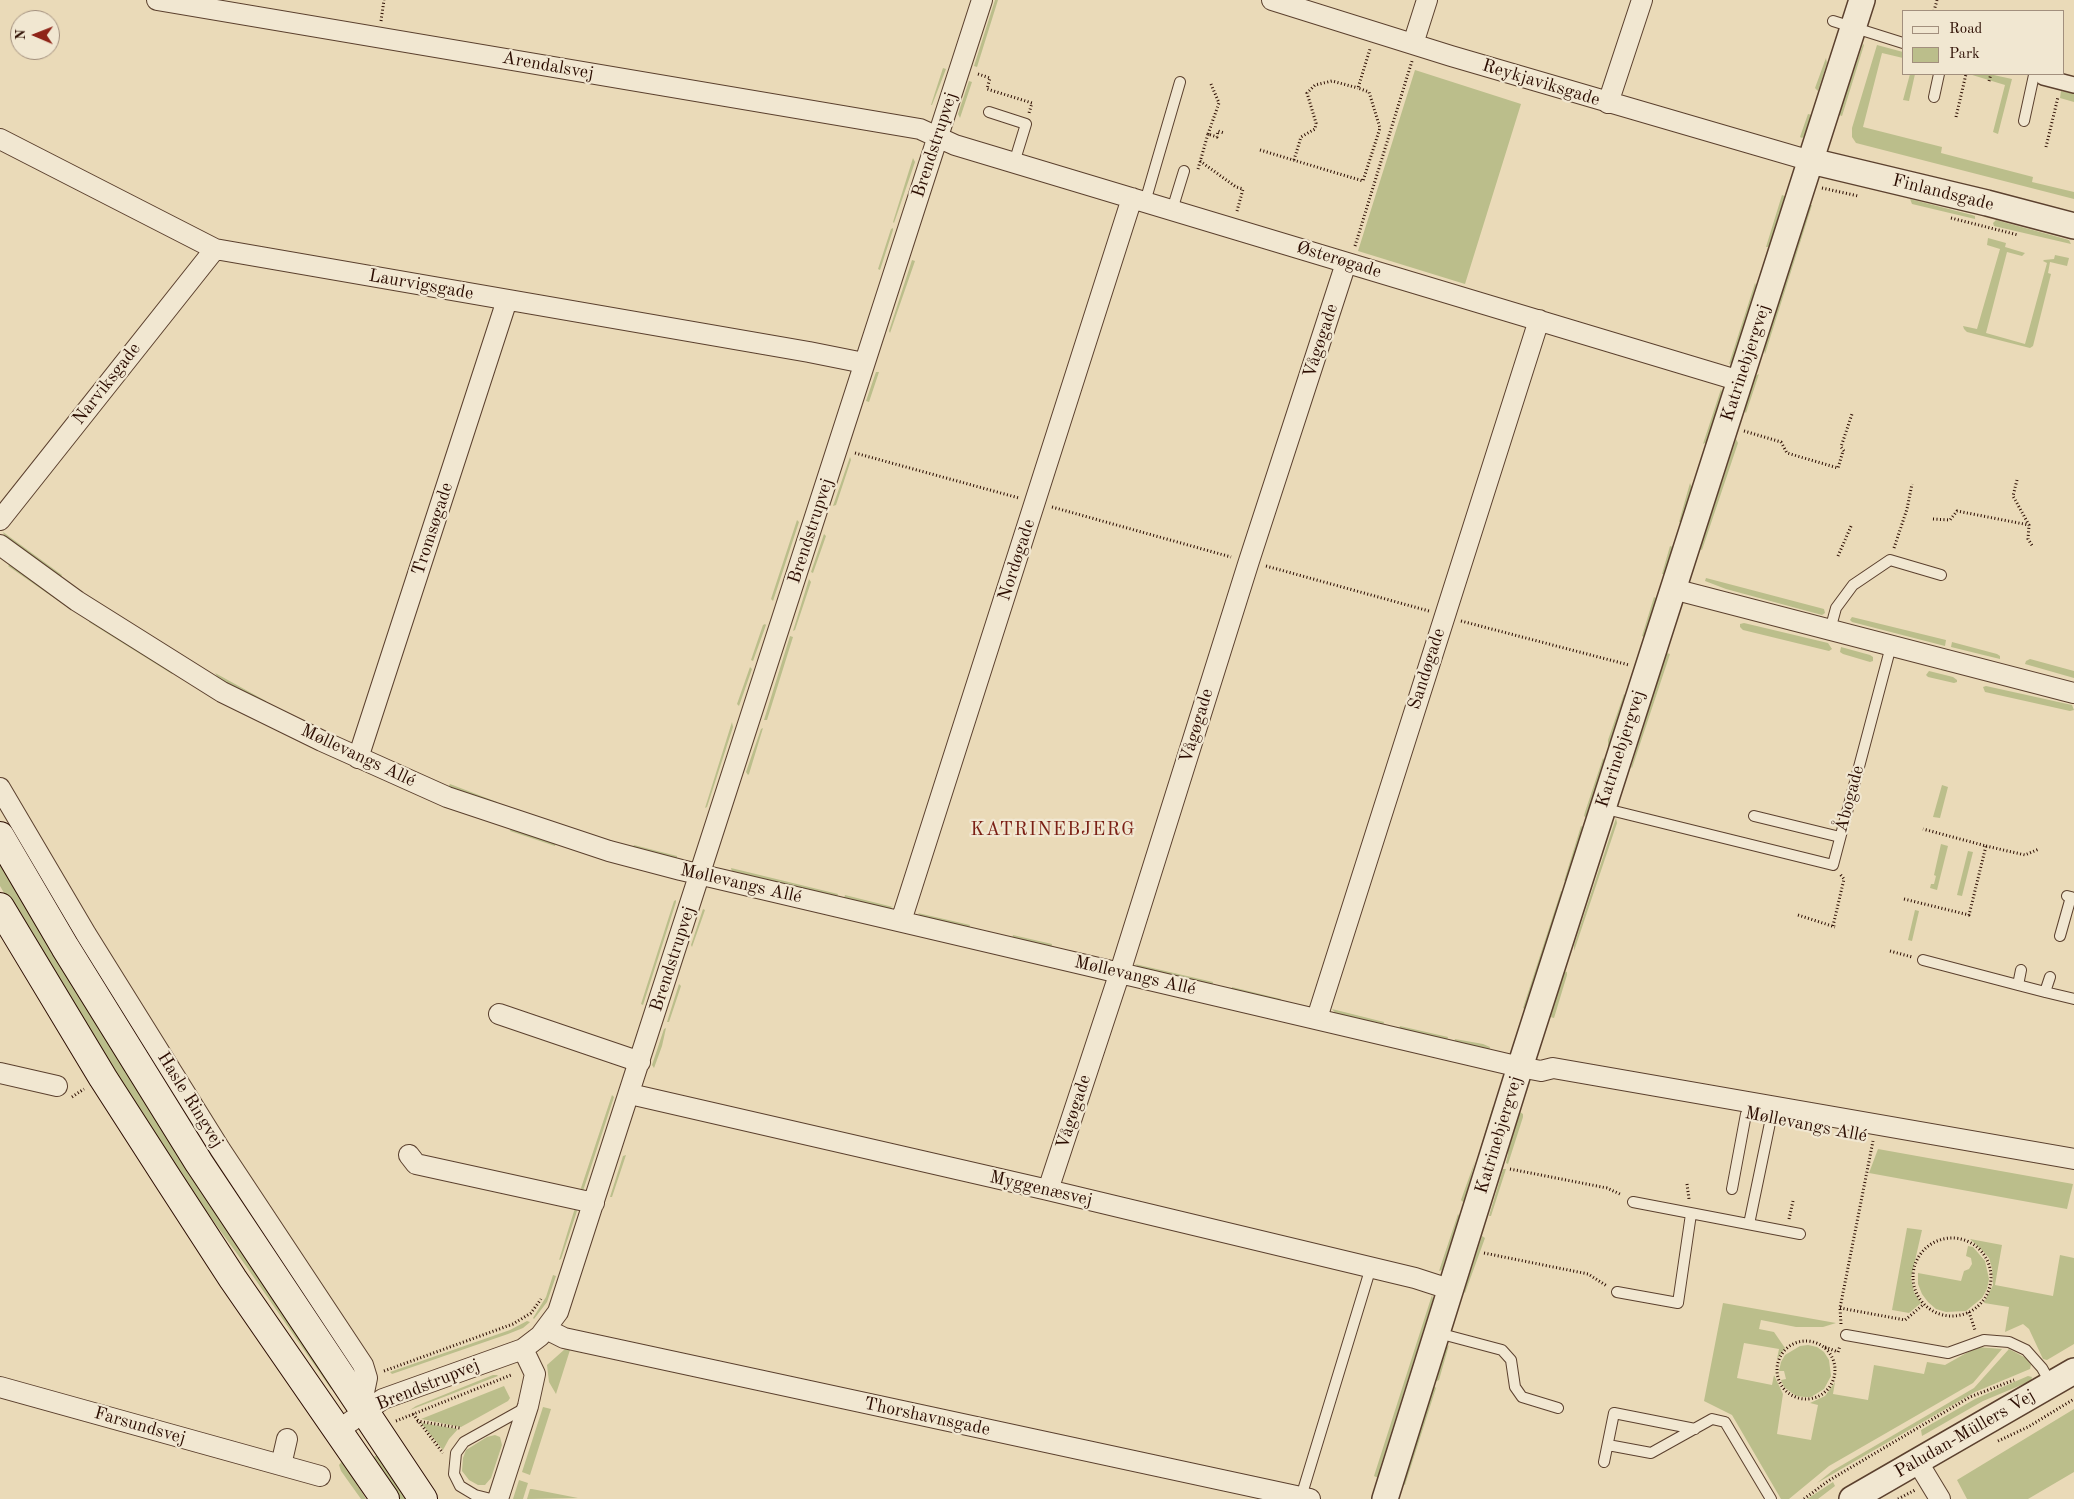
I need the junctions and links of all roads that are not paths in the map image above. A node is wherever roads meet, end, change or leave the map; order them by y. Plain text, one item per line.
1 (157, 0) edge
2 (982, 0) edge
3 (1272, 0) edge
4 (1427, 0) edge
5 (1642, 0) edge
6 (1862, 0) edge
7 (1843, 25) junction
8 (1902, 43) edge
9 (1415, 45) junction
10 (1940, 75) edge
11 (2036, 75) edge
12 (1180, 82) dead end
13 (2068, 83) edge
14 (1934, 97) dead end
15 (1608, 103) junction
16 (989, 112) dead end
17 (2024, 122) dead end
18 (938, 137) junction
19 (0, 139) edge
20 (1014, 163) junction
21 (1184, 170) road end
22 (1808, 172) junction
23 (1138, 200) junction
24 (1172, 210) junction
25 (2074, 226) edge
26 (215, 249) junction
27 (1348, 263) junction
28 (507, 300) junction
29 (1539, 320) junction
30 (864, 363) junction
31 (1740, 380) junction
32 (0, 520) edge
33 (0, 545) edge
34 (1940, 575) dead end
35 (1673, 589) junction
36 (1830, 630) junction
37 (1891, 646) junction
38 (2074, 693) edge
39 (358, 758) junction
40 (0, 788) edge
41 (1602, 808) junction
42 (1754, 816) dead end
43 (0, 836) edge
44 (1840, 837) junction
45 (700, 874) junction
46 (2067, 896) dead end
47 (0, 907) edge
48 (902, 921) junction
49 (2060, 936) dead end
50 (1923, 960) road end
51 (2021, 970) dead end
52 (1120, 972) junction
53 (2050, 977) dead end
54 (2018, 985) junction
55 (2045, 992) junction
56 (2074, 999) edge
57 (499, 1014) dead end
58 (1317, 1018) junction
59 (640, 1062) junction
60 (1530, 1069) junction
61 (0, 1073) edge
62 (57, 1086) dead end
63 (630, 1094) junction
64 (1746, 1114) junction
65 (1771, 1118) junction
66 (409, 1155) dead end
67 (2074, 1159) edge
68 (2074, 1172) edge
69 (1732, 1189) dead end
70 (1048, 1190) junction
71 (1633, 1202) road end
72 (594, 1203) junction
73 (1691, 1214) junction
74 (1749, 1224) junction
75 (1800, 1234) dead end
76 (1371, 1268) junction
77 (1433, 1283) junction
78 (1617, 1292) road end
79 (546, 1329) junction
80 (1844, 1331) road end
81 (1438, 1332) junction
82 (523, 1349) junction
83 (2074, 1372) edge
84 (2051, 1385) junction
85 (0, 1387) edge
86 (528, 1406) junction
87 (1558, 1408) dead end
88 (364, 1412) junction
89 (1694, 1429) junction
90 (337, 1431) junction
91 (287, 1439) dead end
92 (1608, 1445) junction
93 (1918, 1461) junction
94 (1604, 1462) dead end
95 (281, 1465) junction
96 (320, 1476) dead end
97 (1306, 1498) edge
98 (385, 1499) edge
99 (423, 1499) edge
100 (491, 1499) edge
101 (498, 1499) edge
102 (1385, 1499) edge
103 (1771, 1499) edge
104 (1852, 1499) edge
105 (1940, 1499) edge

1 - 18 street, Arendalsvej
2 - 18 street, Brendstrupvej
3 - 9 street, Reykjaviksgade
4 - 9 street
5 - 15 street
6 - 7 street, Katrinebjergvej
7 - 8 lane
7 - 22 street, Katrinebjergvej
9 - 15 street, Reykjaviksgade
10 - 14 lane
11 - 13 street
11 - 17 lane
12 - 23 lane
15 - 22 street, Reykjaviksgade
16 - 20 lane
18 - 20 street, Østerøgade
18 - 30 street, Brendstrupvej
19 - 26 street, Laurvigsgade
20 - 23 street, Østerøgade
21 - 24 lane
22 - 25 street, Finlandsgade
22 - 31 street, Katrinebjergvej
23 - 24 street, Østerøgade
23 - 48 street, Nordøgade
24 - 27 street, Østerøgade
26 - 28 street, Laurvigsgade
26 - 32 street, Narviksgade
27 - 29 street, Østerøgade
27 - 52 street, Vågøgade
28 - 30 street, Laurvigsgade
28 - 39 street, Tromsøgade
29 - 31 street, Østerøgade
29 - 58 street, Sandøgade
30 - 45 street, Brendstrupvej
31 - 35 street, Katrinebjergvej
33 - 39 street, Møllevangs Allé
34 - 36 lane
35 - 36 street
35 - 41 street, Katrinebjergvej
36 - 37 street
37 - 38 street
37 - 44 lane, Åbogade
39 - 45 street, Møllevangs Allé
40 - 88 street, Hasle Ringvej
41 - 44 lane, Åbogade
41 - 60 street, Katrinebjergvej
42 - 44 lane
43 - 88 main road, Hasle Ringvej
45 - 48 street, Møllevangs Allé
45 - 59 street, Brendstrupvej
46 - 49 lane
47 - 90 main road
48 - 52 street, Møllevangs Allé
50 - 54 lane
51 - 54 lane
52 - 58 street, Møllevangs Allé
52 - 70 street, Vågøgade
53 - 55 lane
54 - 55 lane
55 - 56 lane
57 - 59 street
58 - 60 street, Møllevangs Allé
59 - 63 street, Brendstrupvej
60 - 64 street, Møllevangs Allé
60 - 67 street, Møllevangs Allé
60 - 77 street, Katrinebjergvej
61 - 62 street
63 - 70 street, Myggenæsvej
63 - 72 street, Brendstrupvej
64 - 65 street, Møllevangs Allé
64 - 69 lane
65 - 68 street, Møllevangs Allé
65 - 74 lane
66 - 72 street
70 - 76 street, Myggenæsvej
71 - 73 lane
72 - 79 street, Brendstrupvej
73 - 74 lane
73 - 78 lane
74 - 75 lane
76 - 77 street, Myggenæsvej
76 - 97 lane
77 - 81 street, Katrinebjergvej
79 - 82 street, Brendstrupvej
79 - 97 street, Thorshavnsgade
80 - 84 lane, Paludan-Müllers Vej
81 - 87 lane
81 - 102 street, Katrinebjergvej
82 - 86 street
82 - 88 street, Brendstrupvej
83 - 84 street, Paludan-Müllers Vej
84 - 93 street, Paludan-Müllers Vej
85 - 95 street, Farsundsvej
86 - 100 lane
86 - 101 street
88 - 90 street, Brendstrupvej
88 - 99 main road, Hasle Ringvej
89 - 92 lane
89 - 92 lane
89 - 103 lane
90 - 98 main road
91 - 95 street
92 - 94 lane
93 - 104 street, Paludan-Müllers Vej
93 - 105 street
95 - 96 street, Farsundsvej

